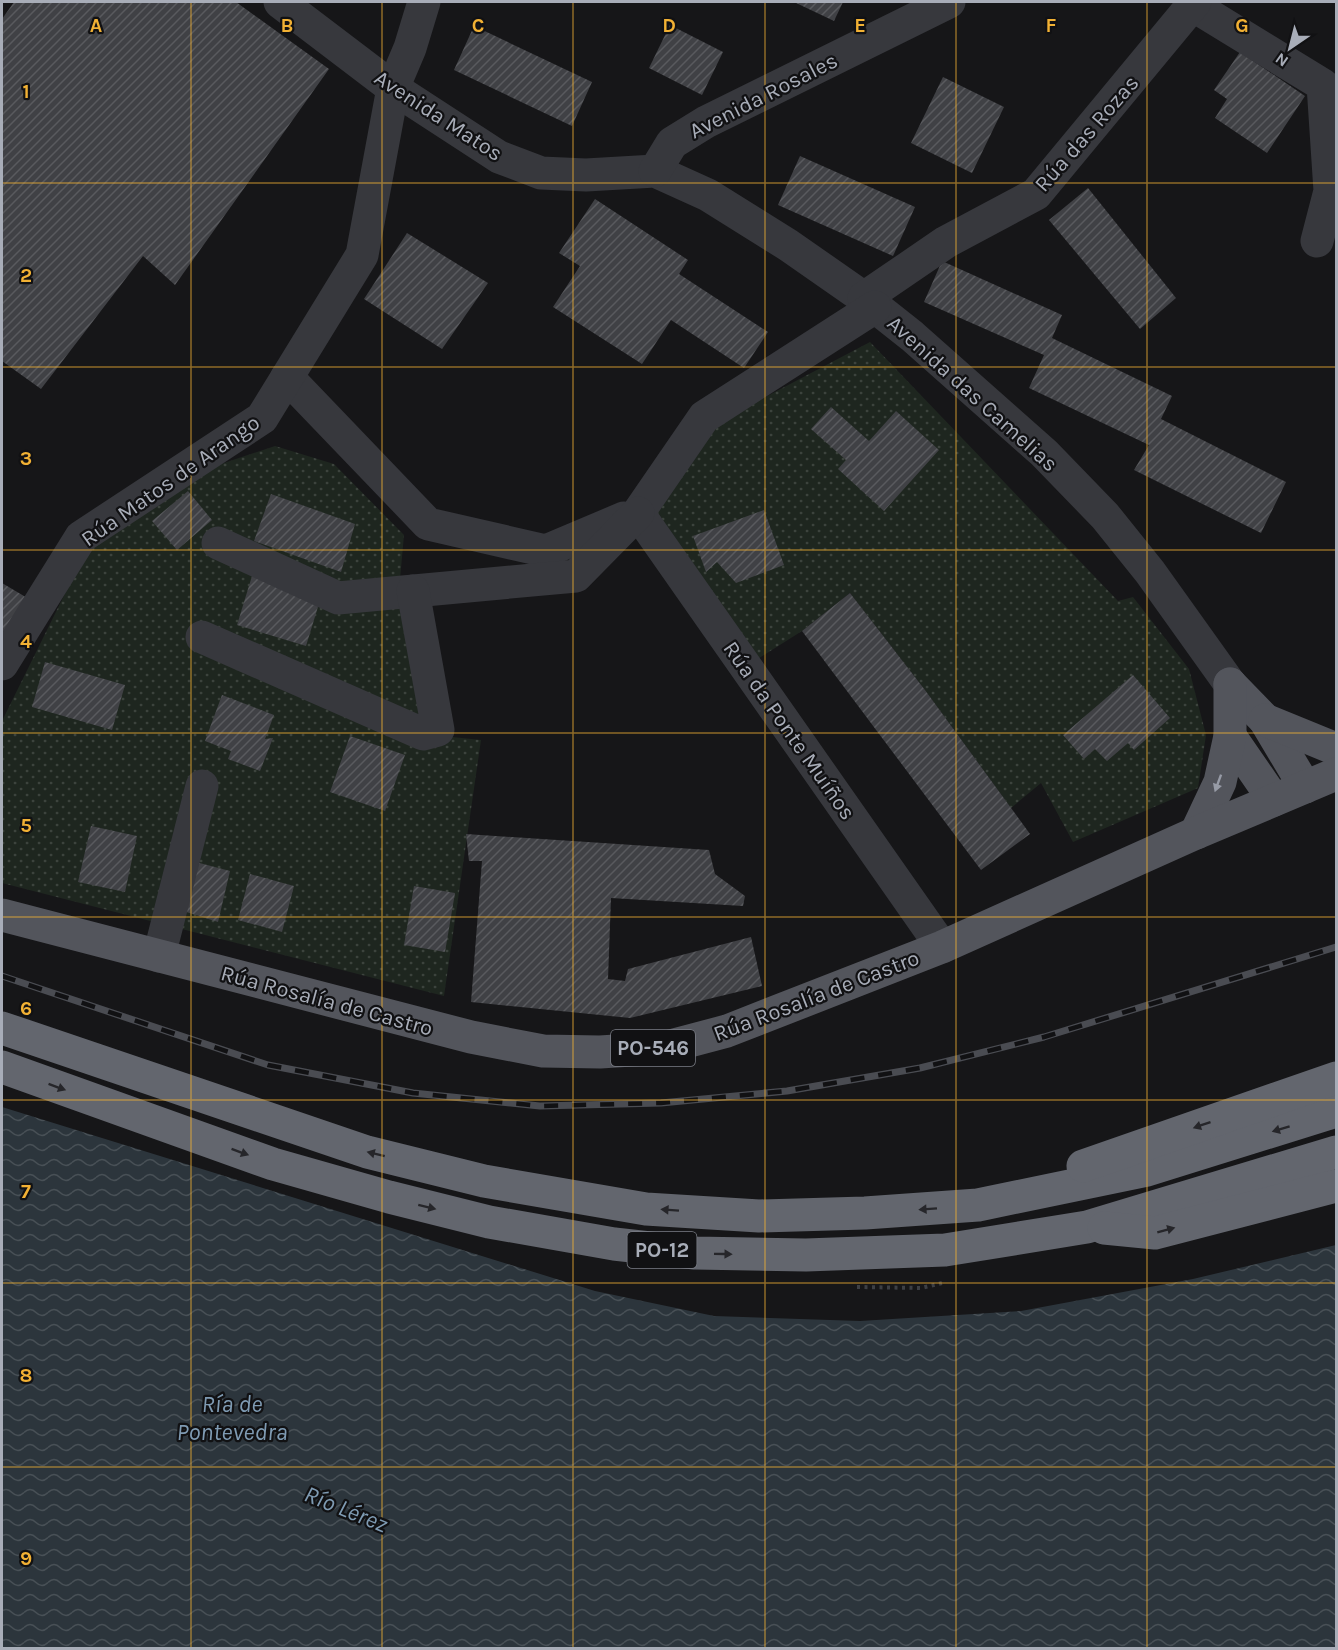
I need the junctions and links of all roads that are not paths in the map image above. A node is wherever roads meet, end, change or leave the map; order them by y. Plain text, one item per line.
1 (280, 2) edge
2 (424, 2) edge
3 (949, 2) edge
4 (1194, 4) edge
5 (393, 88) junction
6 (655, 171) junction
7 (1317, 240) dead end
8 (870, 303) junction
9 (287, 377) junction
10 (638, 513) junction
11 (218, 543) dead end
12 (412, 591) junction
13 (202, 637) dead end
14 (2, 664) edge
15 (1230, 684) junction
16 (1265, 720) junction
17 (1230, 736) junction
18 (1336, 749) edge
19 (1336, 774) edge
20 (202, 786) dead end
21 (1305, 787) junction
22 (1274, 800) junction
23 (1196, 832) junction
24 (2, 915) edge
25 (942, 947) junction
26 (159, 956) junction
27 (2, 1028) edge
28 (2, 1067) edge
29 (1336, 1078) edge
30 (1336, 1111) edge
31 (1336, 1152) edge
32 (1336, 1186) edge
33 (978, 1205) junction
34 (1087, 1227) junction

1 - 5 street, Avenida Matos
2 - 5 street, Rúa Matos de Arango
3 - 6 street, Avenida Rosales
4 - 7 street
4 - 8 street, Rúa das Rozas
5 - 6 street, Avenida Matos
5 - 9 street, Rúa Matos de Arango
6 - 8 street, Avenida das Camelias
8 - 10 street
8 - 15 street, Avenida das Camelias
9 - 10 street
9 - 14 street, Rúa Matos de Arango
10 - 12 street
10 - 25 street, Rúa da Ponte Muíños
11 - 12 street
12 - 13 street
15 - 16 main road
15 - 17 main road
16 - 18 main road
16 - 21 main road
17 - 22 main road
17 -> 23 main road
19 - 21 main road, PO-546
20 - 26 street
21 - 22 main road, PO-546
22 - 23 main road, Rúa Rosalía de Castro / PO-546
23 - 25 main road, Rúa Rosalía de Castro / PO-546
24 - 26 main road, Rúa Rosalía de Castro / PO-546
25 - 26 main road, Rúa Rosalía de Castro / PO-546
33 -> 27 highway, PO-12
28 -> 34 highway, PO-12
29 -> 33 highway
30 -> 33 highway, PO-12
31 - 34 highway, PO-12
34 -> 32 highway

